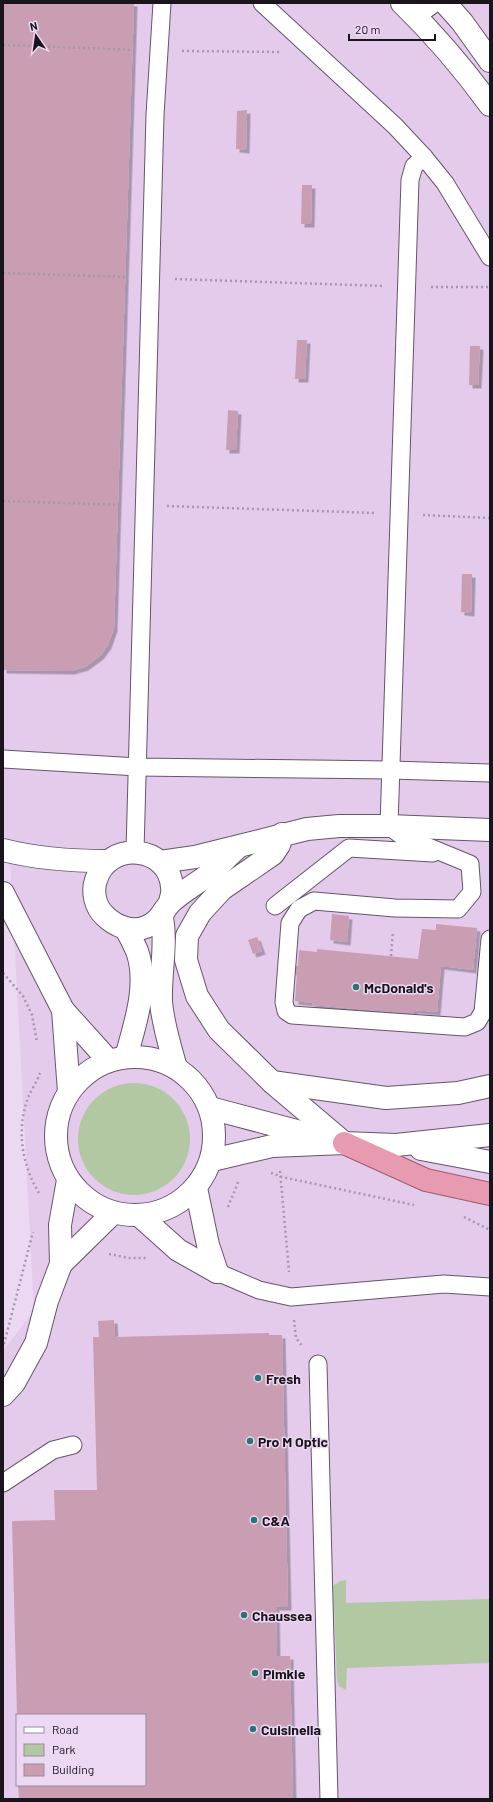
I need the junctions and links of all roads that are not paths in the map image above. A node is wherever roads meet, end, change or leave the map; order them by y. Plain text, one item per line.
1 (162, 3) edge
2 (262, 3) edge
3 (435, 3) edge
4 (445, 3) edge
5 (409, 10) edge
6 (490, 61) edge
7 (490, 106) edge
8 (424, 157) junction
9 (490, 257) edge
10 (3, 759) edge
11 (138, 767) junction
12 (391, 770) junction
13 (490, 773) edge
14 (389, 826) junction
15 (490, 830) edge
16 (282, 834) junction
17 (237, 848) junction
18 (3, 850) edge
19 (135, 851) junction
20 (445, 854) junction
21 (107, 861) junction
22 (160, 862) junction
23 (3, 893) edge
24 (275, 906) dead end
25 (166, 910) junction
26 (126, 929) junction
27 (490, 939) edge
28 (63, 1010) junction
29 (118, 1059) junction
30 (176, 1068) junction
31 (272, 1082) junction
32 (490, 1086) edge
33 (69, 1092) junction
34 (210, 1108) junction
35 (490, 1135) edge
36 (344, 1143) junction
37 (396, 1145) junction
38 (212, 1160) junction
39 (490, 1162) edge
40 (68, 1180) junction
41 (196, 1188) junction
42 (490, 1194) edge
43 (112, 1213) junction
44 (140, 1216) junction
45 (61, 1264) junction
46 (217, 1272) junction
47 (490, 1287) edge
48 (318, 1364) dead end
49 (3, 1395) edge
50 (73, 1444) dead end
51 (3, 1483) edge
52 (329, 1799) edge

1 - 11 lane
2 - 8 lane
3 - 5 lane
4 - 6 street
5 - 7 street
8 - 9 lane
8 - 12 lane
10 - 11 lane
11 - 12 lane
11 - 19 lane
12 - 13 lane
12 - 14 lane
14 - 15 street
14 - 16 street
14 - 20 lane
16 - 17 street
16 - 31 street
17 - 22 street
17 - 25 street
18 - 21 street
19 - 21 street
19 - 22 street
20 - 24 lane
20 - 27 lane
21 - 26 street
22 - 25 street
23 - 28 street
25 - 26 street
25 - 30 street
26 - 29 street
28 - 29 street
28 - 33 street
29 - 30 street
29 - 33 street
30 - 34 street
31 - 32 street
31 - 36 street
33 - 40 street
34 - 36 street
34 - 38 street
35 - 37 street
36 - 37 street
36 - 38 street
36 - 42 highway
37 - 39 street
38 - 41 street
40 - 43 street
40 - 45 street
41 - 44 street
41 - 46 street
43 - 44 street
43 - 45 street
44 - 46 street
45 - 49 street
46 - 47 lane
48 - 52 lane
50 - 51 lane

